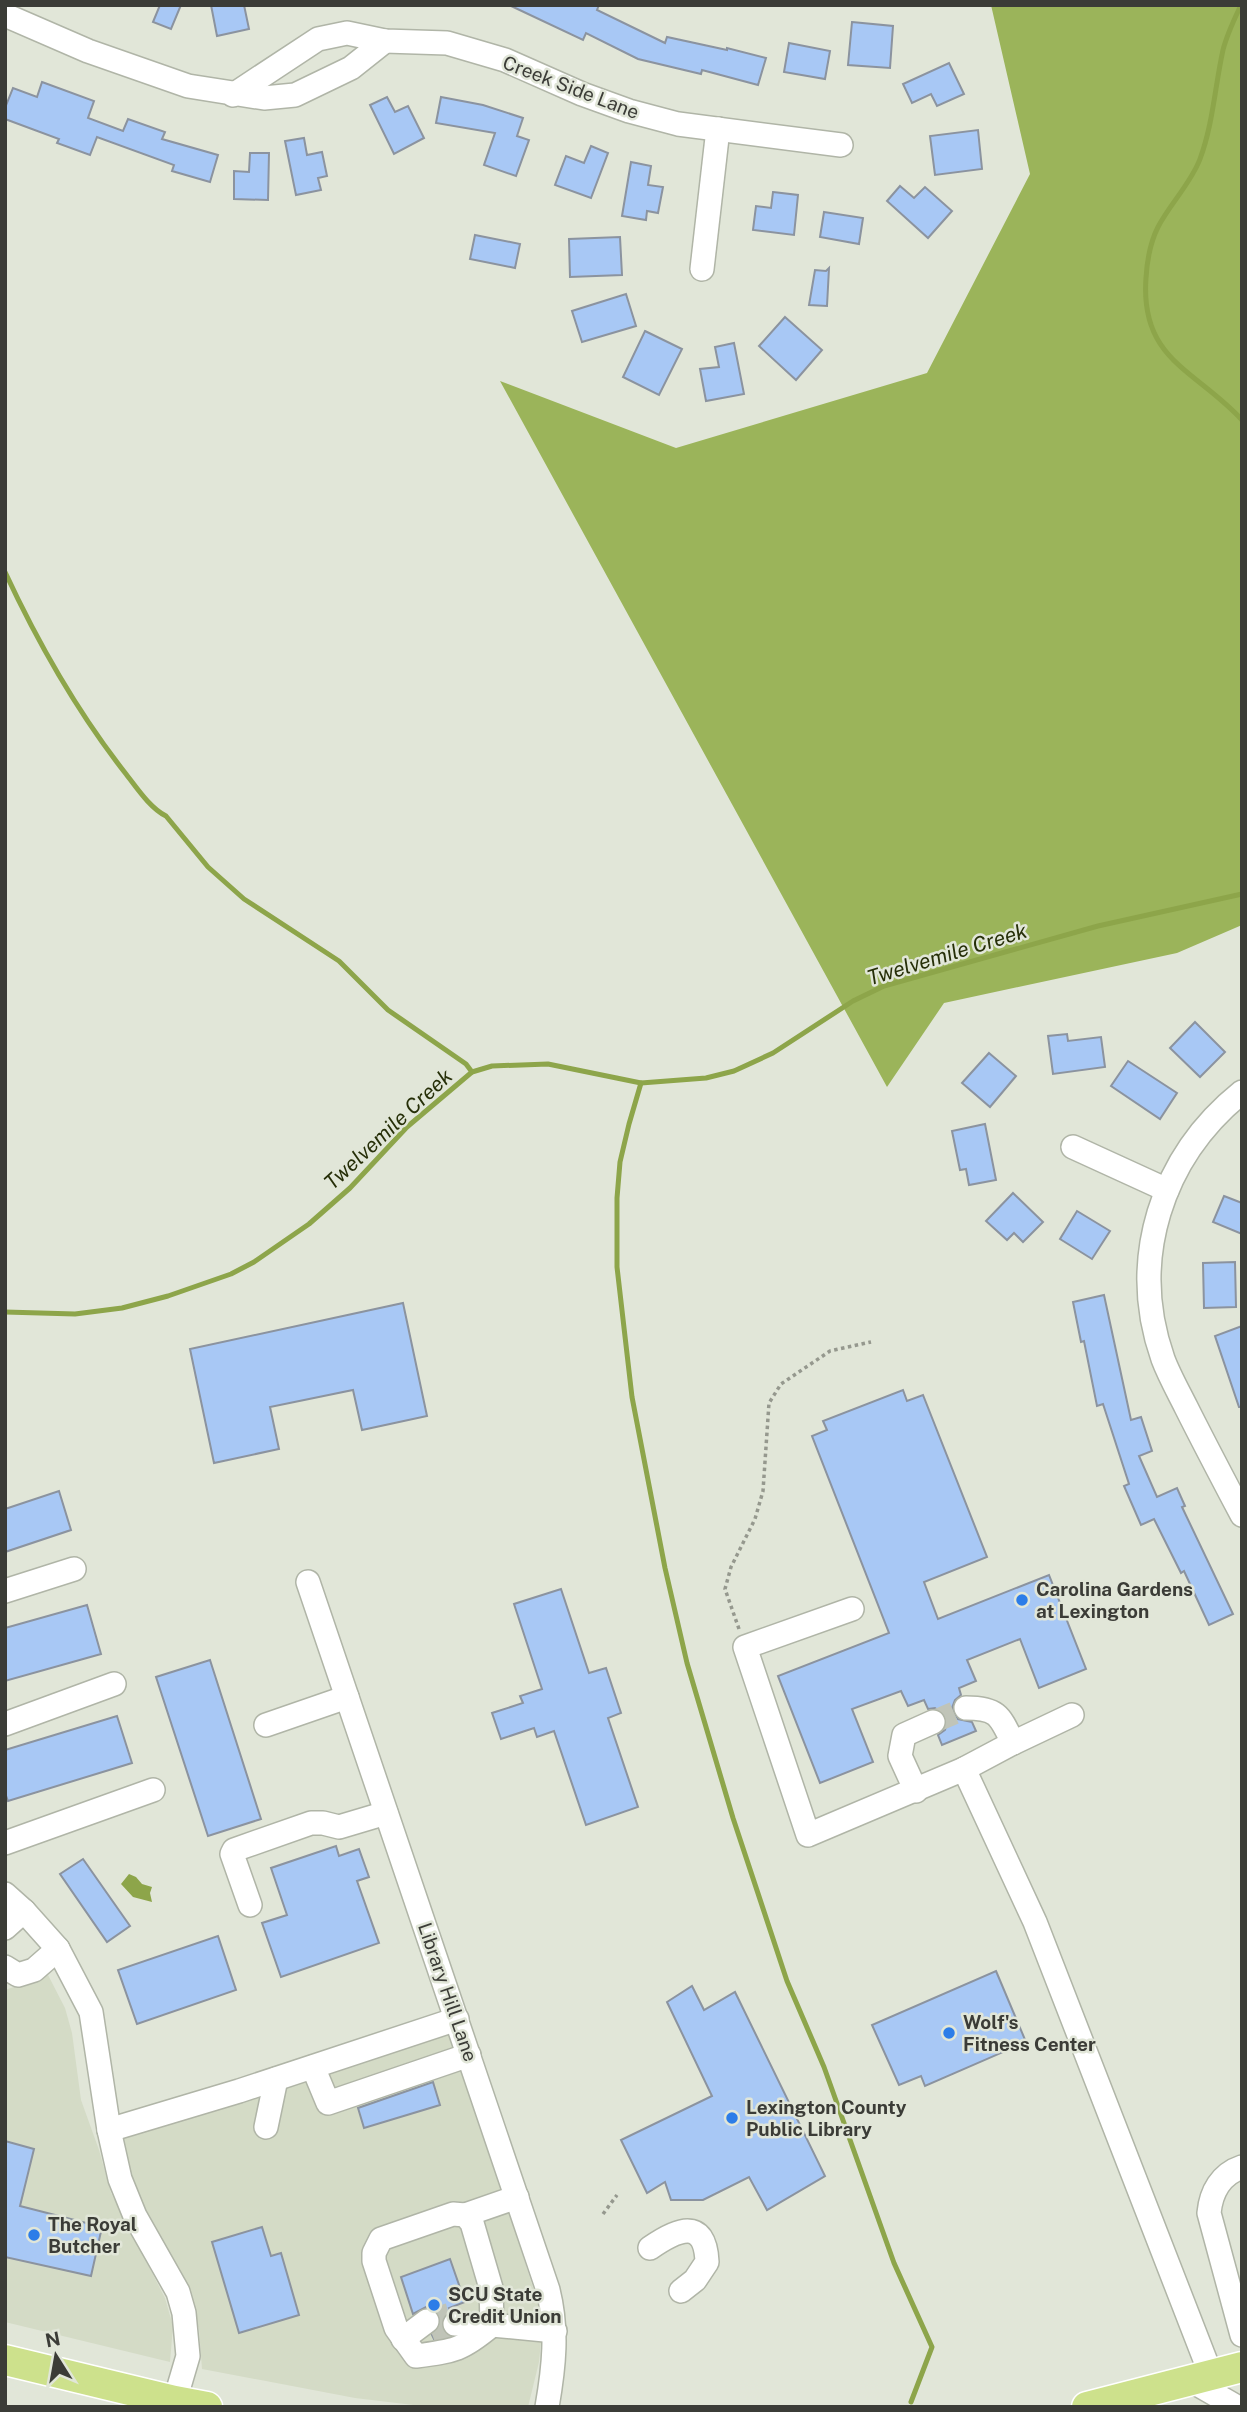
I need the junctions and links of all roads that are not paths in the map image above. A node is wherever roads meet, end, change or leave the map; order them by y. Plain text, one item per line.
1 (17, 14) edge
2 (385, 41) junction
3 (233, 95) junction
4 (718, 128) junction
5 (841, 145) dead end
6 (702, 269) dead end
7 (1242, 1093) edge
8 (1073, 1147) dead end
9 (1167, 1190) junction
10 (1242, 1516) edge
11 (74, 1569) dead end
12 (308, 1582) dead end
13 (5, 1591) edge
14 (852, 1608) dead end
15 (114, 1684) dead end
16 (347, 1697) junction
17 (966, 1708) tunnel mouth
18 (1072, 1715) dead end
19 (933, 1722) tunnel mouth
20 (5, 1724) edge
21 (266, 1725) dead end
22 (1013, 1743) junction
23 (964, 1769) junction
24 (153, 1790) dead end
25 (916, 1791) junction
26 (386, 1813) junction
27 (5, 1843) edge
28 (5, 1894) edge
29 (250, 1905) dead end
30 (24, 1911) junction
31 (5, 1928) edge
32 (58, 1949) junction
33 (5, 1967) edge
34 (457, 2019) junction
35 (469, 2054) junction
36 (313, 2067) junction
37 (276, 2079) junction
38 (266, 2126) dead end
39 (109, 2130) junction
40 (1242, 2167) edge
41 (517, 2197) junction
42 (465, 2215) junction
43 (650, 2248) dead end
44 (681, 2291) dead end
45 (1239, 2311) edge
46 (455, 2324) tunnel mouth
47 (492, 2325) junction
48 (431, 2331) tunnel mouth
49 (555, 2332) junction
50 (1242, 2335) edge
51 (403, 2339) junction
52 (5, 2360) edge
53 (1242, 2367) edge
54 (1201, 2378) junction
55 (174, 2404) edge
56 (207, 2407) edge
57 (547, 2407) edge
58 (1087, 2407) edge
59 (1237, 2407) edge

1 - 3 street
2 - 3 street
2 - 3 street, Creek Side Lane
2 - 4 street, Creek Side Lane
4 - 5 street, Creek Side Lane
4 - 6 street
7 - 9 street
8 - 9 street
9 - 10 street
11 - 13 street
12 - 16 street, Library Hill Lane
14 - 25 street
15 - 20 street
16 - 21 street
16 - 26 street, Library Hill Lane
17 - 22 street
18 - 22 street
19 - 25 street
22 - 23 street
23 - 25 street
23 - 54 street
24 - 27 street
26 - 29 street
26 - 34 street, Library Hill Lane
28 - 30 street
30 - 31 street
30 - 32 street
32 - 33 street
32 - 39 street
34 - 35 street, Library Hill Lane
34 - 36 street
35 - 36 street
35 - 41 street, Library Hill Lane
36 - 37 street
37 - 38 street
37 - 39 street
39 - 55 street
40 - 45 street
41 - 42 street
41 - 49 street, Library Hill Lane
42 - 47 street
42 - 51 street
43 - 44 street
45 - 50 street
46 - 47 street
47 - 49 street
47 - 51 street
48 - 51 street
49 - 57 street, Library Hill Lane
52 - 55 main road
53 - 54 main road
54 - 58 main road
54 - 59 street
55 - 56 main road

